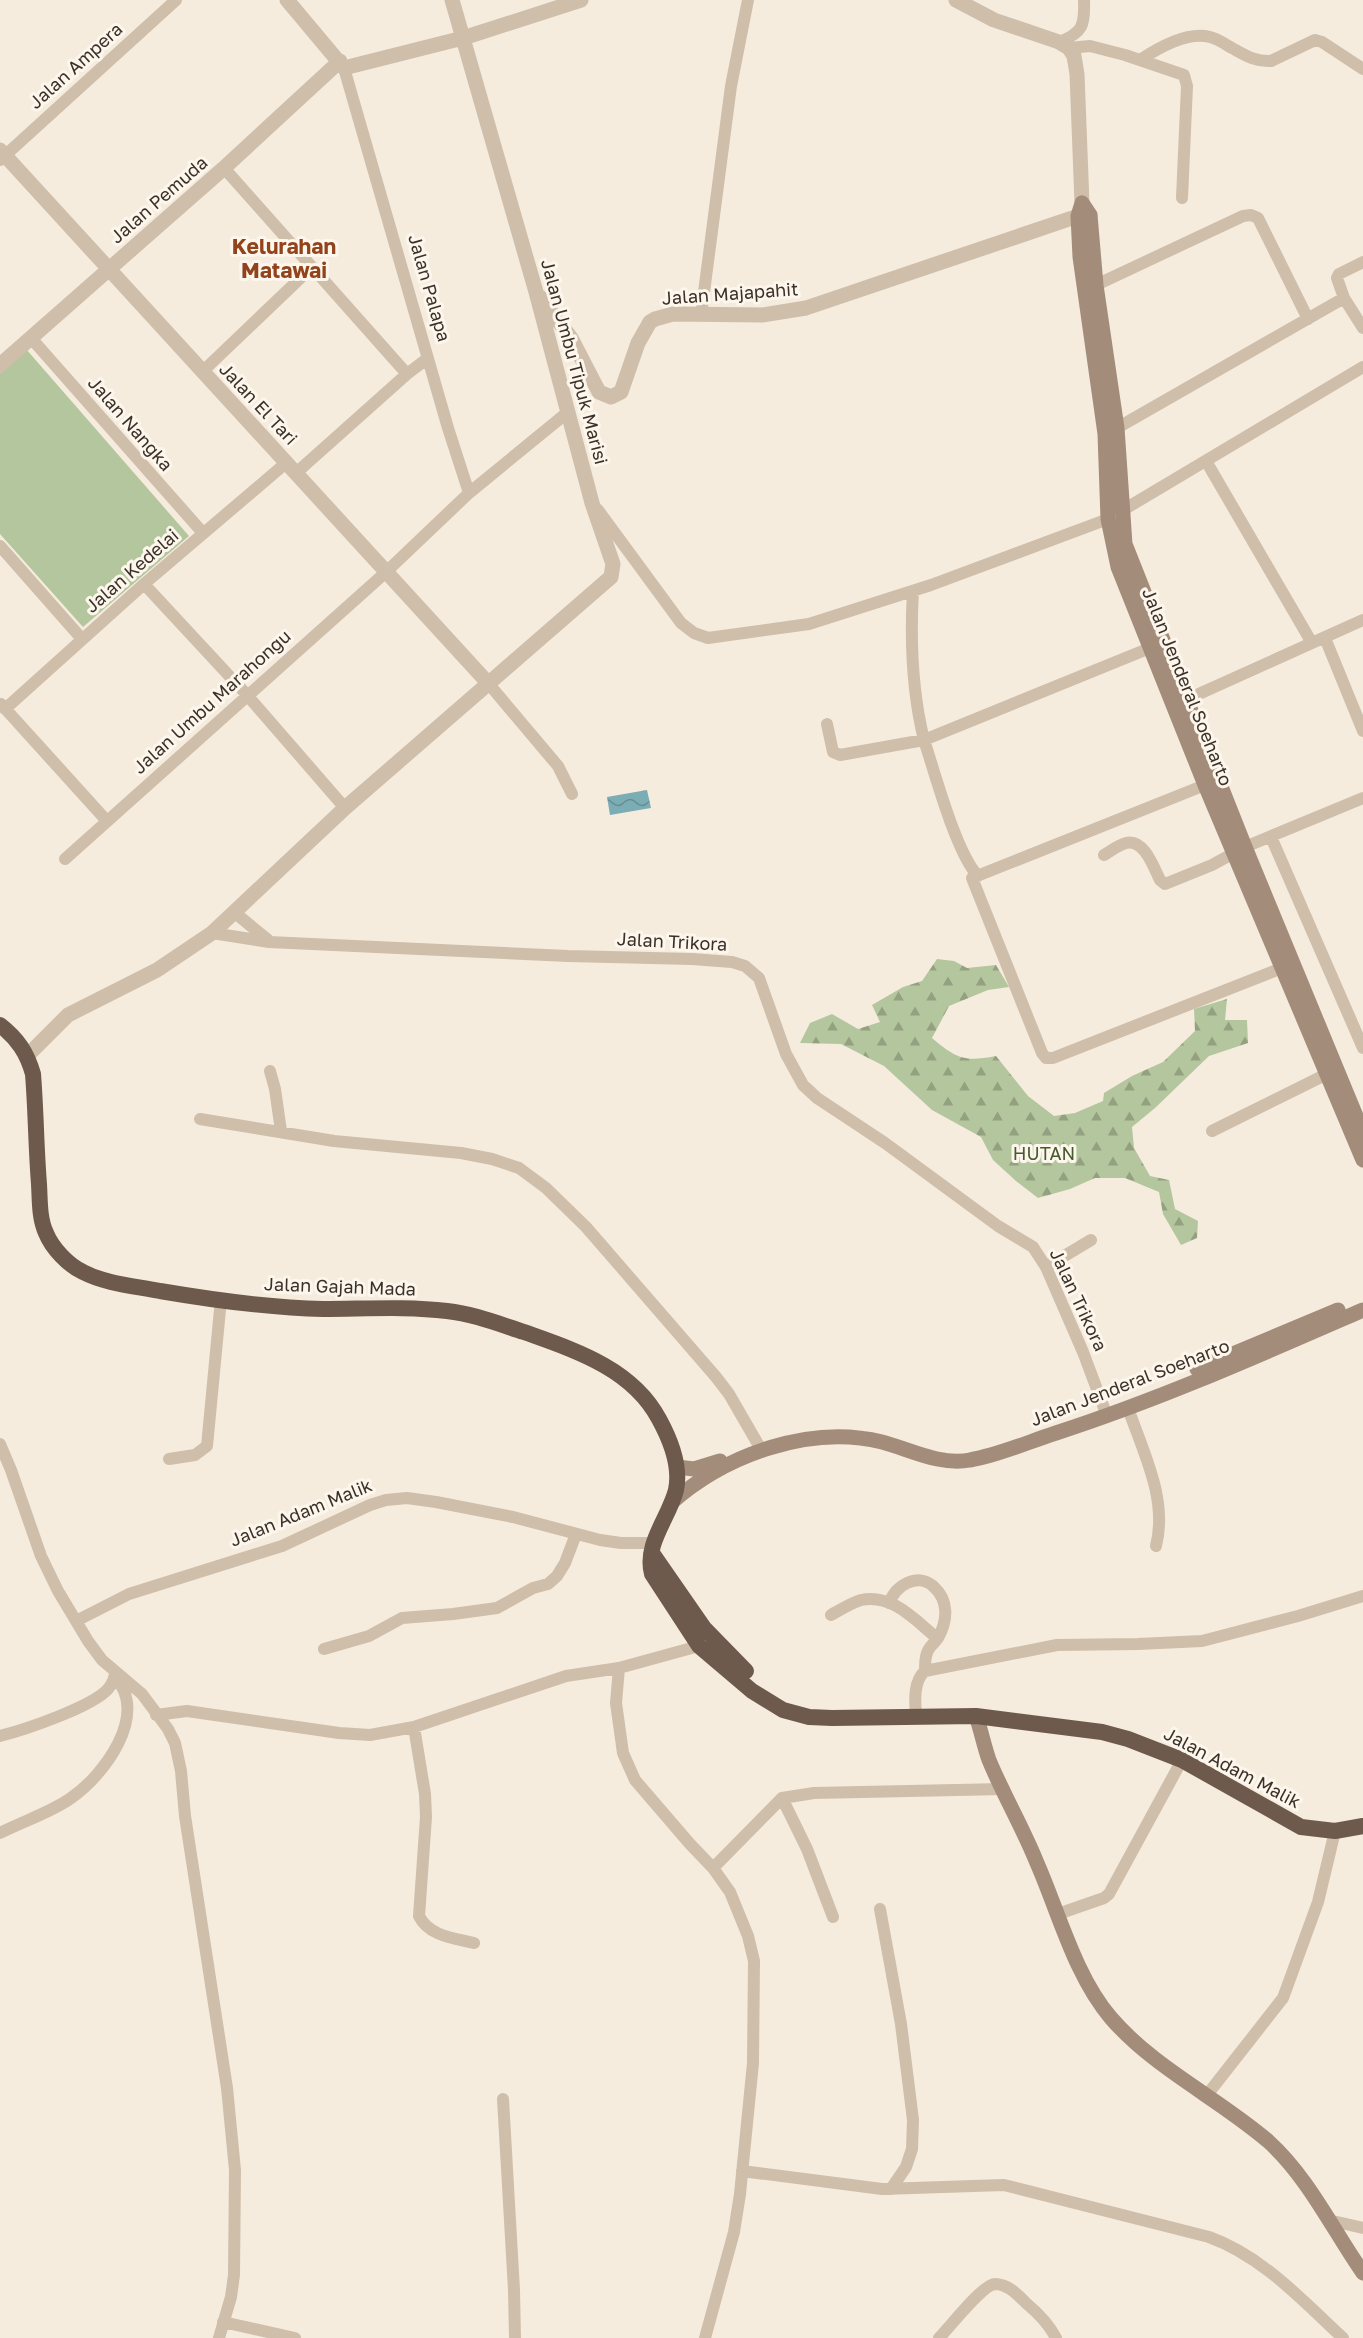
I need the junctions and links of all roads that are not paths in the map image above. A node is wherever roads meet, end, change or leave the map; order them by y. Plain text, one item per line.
1 (176, 0) edge
2 (287, 0) edge
3 (452, 0) edge
4 (748, 0) edge
5 (956, 0) edge
6 (1084, 0) edge
7 (576, 1) edge
8 (463, 39) junction
9 (1058, 42) junction
10 (1140, 60) junction
11 (342, 64) junction
12 (1363, 69) edge
13 (2, 155) edge
14 (224, 168) junction
15 (1182, 198) dead end
16 (1084, 211) junction
17 (1363, 262) edge
18 (312, 267) junction
19 (108, 270) junction
20 (1096, 285) junction
21 (536, 292) junction
22 (1344, 298) junction
23 (701, 315) junction
24 (1308, 319) junction
25 (1363, 328) edge
26 (30, 338) junction
27 (428, 358) junction
28 (0, 365) edge
29 (1363, 367) edge
30 (202, 372) junction
31 (407, 374) junction
32 (568, 412) junction
33 (1111, 431) junction
34 (1206, 461) junction
35 (291, 468) junction
36 (469, 493) junction
37 (592, 503) junction
38 (1114, 515) junction
39 (203, 533) junction
40 (0, 546) edge
41 (385, 573) junction
42 (144, 584) junction
43 (913, 591) junction
44 (1363, 620) edge
45 (1325, 638) junction
46 (82, 639) junction
47 (1312, 643) junction
48 (1150, 648) junction
49 (488, 683) junction
50 (247, 695) junction
51 (1179, 703) junction
52 (3, 706) edge
53 (827, 724) dead end
54 (1363, 731) edge
55 (924, 740) junction
56 (1205, 785) junction
57 (572, 794) dead end
58 (1363, 798) edge
59 (345, 808) junction
60 (106, 820) junction
61 (1271, 837) junction
62 (1240, 850) junction
63 (1104, 855) dead end
64 (65, 859) dead end
65 (978, 876) junction
66 (234, 912) junction
67 (212, 933) junction
68 (269, 942) junction
69 (1282, 968) junction
70 (0, 1025) edge
71 (1363, 1048) edge
72 (27, 1056) junction
73 (270, 1071) dead end
74 (1331, 1072) junction
75 (200, 1119) dead end
76 (281, 1131) junction
77 (1212, 1131) dead end
78 (1363, 1133) edge
79 (1363, 1160) edge
80 (1091, 1240) dead end
81 (1046, 1267) junction
82 (221, 1299) junction
83 (1363, 1300) edge
84 (1363, 1310) edge
85 (1248, 1353) junction
86 (1128, 1408) junction
87 (1105, 1412) junction
88 (0, 1444) edge
89 (760, 1447) junction
90 (169, 1459) dead end
91 (676, 1467) junction
92 (671, 1503) junction
93 (576, 1534) junction
94 (1156, 1546) dead end
95 (653, 1548) junction
96 (1363, 1596) edge
97 (888, 1603) junction
98 (831, 1614) dead end
99 (76, 1621) junction
100 (937, 1638) junction
101 (699, 1646) junction
102 (324, 1649) dead end
103 (619, 1668) junction
104 (925, 1671) junction
105 (115, 1674) junction
106 (156, 1715) junction
107 (910, 1716) junction
108 (976, 1716) junction
109 (414, 1727) junction
110 (0, 1736) edge
111 (1182, 1760) junction
112 (1004, 1789) junction
113 (782, 1798) junction
114 (1363, 1826) edge
115 (1335, 1831) junction
116 (0, 1833) edge
117 (713, 1868) junction
118 (880, 1909) dead end
119 (1058, 1914) junction
120 (833, 1917) dead end
121 (474, 1943) dead end
122 (1207, 2095) junction
123 (503, 2099) dead end
124 (742, 2171) junction
125 (891, 2189) junction
126 (1328, 2220) junction
127 (1363, 2228) edge
128 (1363, 2273) edge
129 (223, 2322) junction
130 (219, 2338) edge
131 (295, 2338) edge
132 (515, 2338) edge
133 (705, 2338) edge
134 (939, 2338) edge
135 (1056, 2338) edge
136 (1342, 2338) edge

1 - 13 street, Jalan Ampera
2 - 11 street, Jalan Palapa
3 - 8 street, Jalan Umbu Tipuk Marisi
4 - 23 street
5 - 9 street
6 - 9 street
7 - 8 street
8 - 11 street
8 - 21 street, Jalan Umbu Tipuk Marisi
9 - 10 street
9 - 16 street, Jalan Jenderal Soeharto
10 - 12 street
10 - 15 street
11 - 14 street, Jalan Pemuda
11 - 27 street, Jalan Palapa
13 - 19 street, Jalan El Tari
14 - 18 street
14 - 19 street, Jalan Pemuda
16 - 20 main road, Jalan Jenderal Soeharto
16 - 23 street, Jalan Majapahit
16 - 33 main road, Jalan Jenderal Soeharto
17 - 22 street
18 - 30 street
18 - 31 street
19 - 26 street, Jalan Pemuda
19 - 30 street, Jalan El Tari
20 - 24 street
20 - 33 main road, Jalan Jenderal Soeharto
21 - 23 street, Jalan Majapahit
21 - 32 street, Jalan Umbu Tipuk Marisi
22 - 24 street
22 - 25 street
24 - 33 street
26 - 28 street, Jalan Pemuda
26 - 39 street, Jalan Nangka
27 - 31 street, Jalan Kedelai
27 - 36 street, Jalan Palapa
29 - 34 street
30 - 35 street, Jalan El Tari
31 - 35 street, Jalan Kedelai
32 - 36 street
32 - 37 street, Jalan Umbu Tipuk Marisi
33 - 38 main road, Jalan Jenderal Soeharto
34 - 38 street
34 - 47 street
35 - 39 street, Jalan Kedelai
35 - 41 street, Jalan El Tari
36 - 41 street
37 - 43 street
37 - 49 street, Jalan Umbu Tipuk Marisi
38 - 43 street
38 - 48 main road, Jalan Jenderal Soeharto
38 - 51 main road, Jalan Jenderal Soeharto
39 - 42 street, Jalan Kedelai
40 - 46 street
41 - 49 street, Jalan El Tari
41 - 50 street, Jalan Umbu Marahongu
42 - 46 street, Jalan Kedelai
42 - 50 street
43 - 55 street
44 - 45 street
45 - 47 street
45 - 54 street
46 - 52 street, Jalan Kedelai
47 - 51 street
48 - 51 main road, Jalan Jenderal Soeharto
48 - 55 street
49 - 57 street
49 - 59 street, Jalan Umbu Tipuk Marisi
50 - 59 street
50 - 60 street, Jalan Umbu Marahongu
51 - 56 main road, Jalan Jenderal Soeharto
51 - 62 main road, Jalan Jenderal Soeharto
52 - 60 street
53 - 55 street
55 - 65 street
56 - 62 main road, Jalan Jenderal Soeharto
56 - 65 street
58 - 61 street
59 - 66 street, Jalan Umbu Tipuk Marisi
60 - 64 street, Jalan Umbu Marahongu
61 - 62 street
61 - 71 street
62 - 63 street
62 - 69 main road, Jalan Jenderal Soeharto
62 - 74 main road, Jalan Jenderal Soeharto
65 - 69 street
66 - 67 street, Jalan Umbu Tipuk Marisi
66 - 68 street
67 - 68 street, Jalan Trikora
67 - 72 street, Jalan Umbu Tipuk Marisi
68 - 81 street, Jalan Trikora
69 - 74 main road, Jalan Jenderal Soeharto
70 - 72 highway
72 - 82 highway, Jalan Gajah Mada
73 - 76 street
74 - 77 street
74 - 78 main road, Jalan Jenderal Soeharto
74 - 79 main road, Jalan Jenderal Soeharto
75 - 76 street
76 - 89 street
80 - 81 street
81 - 87 street, Jalan Trikora
82 - 90 street
82 - 91 highway, Jalan Gajah Mada
83 - 85 main road, Jalan Jenderal Soeharto
84 - 85 main road, Jalan Jenderal Soeharto
85 - 86 main road, Jalan Jenderal Soeharto
85 - 87 main road, Jalan Jenderal Soeharto
86 - 87 main road, Jalan Jenderal Soeharto
86 - 94 street
87 - 89 main road, Jalan Jenderal Soeharto
88 - 99 street
89 - 91 main road, Jalan Jenderal Soeharto
89 - 92 main road, Jalan Jenderal Soeharto
91 - 92 highway, Jalan Gajah Mada
92 - 95 highway, Jalan Gajah Mada
93 - 95 street, Jalan Adam Malik
93 - 99 street, Jalan Adam Malik
93 - 102 street
95 - 101 highway, Jalan Adam Malik
95 - 107 highway, Jalan Adam Malik
96 - 104 street
97 - 98 street
97 - 100 street
97 - 100 street
99 - 105 street
100 - 104 street
101 - 103 street
101 - 107 highway, Jalan Adam Malik
103 - 109 street
103 - 117 street
104 - 107 street
105 - 106 street
105 - 110 street
105 - 116 street
106 - 109 street
106 - 129 street
107 - 108 highway, Jalan Adam Malik
108 - 111 highway, Jalan Adam Malik
108 - 112 main road
109 - 121 street
111 - 115 highway, Jalan Adam Malik
111 - 119 street
112 - 113 street
112 - 119 main road
113 - 117 street
113 - 120 street
114 - 115 highway, Jalan Adam Malik
115 - 122 street
117 - 124 street
118 - 125 street
119 - 122 main road
122 - 126 main road
123 - 132 street
124 - 125 street
124 - 133 street
125 - 136 street
126 - 127 street
126 - 128 main road
129 - 130 street
129 - 131 street
134 - 135 street

